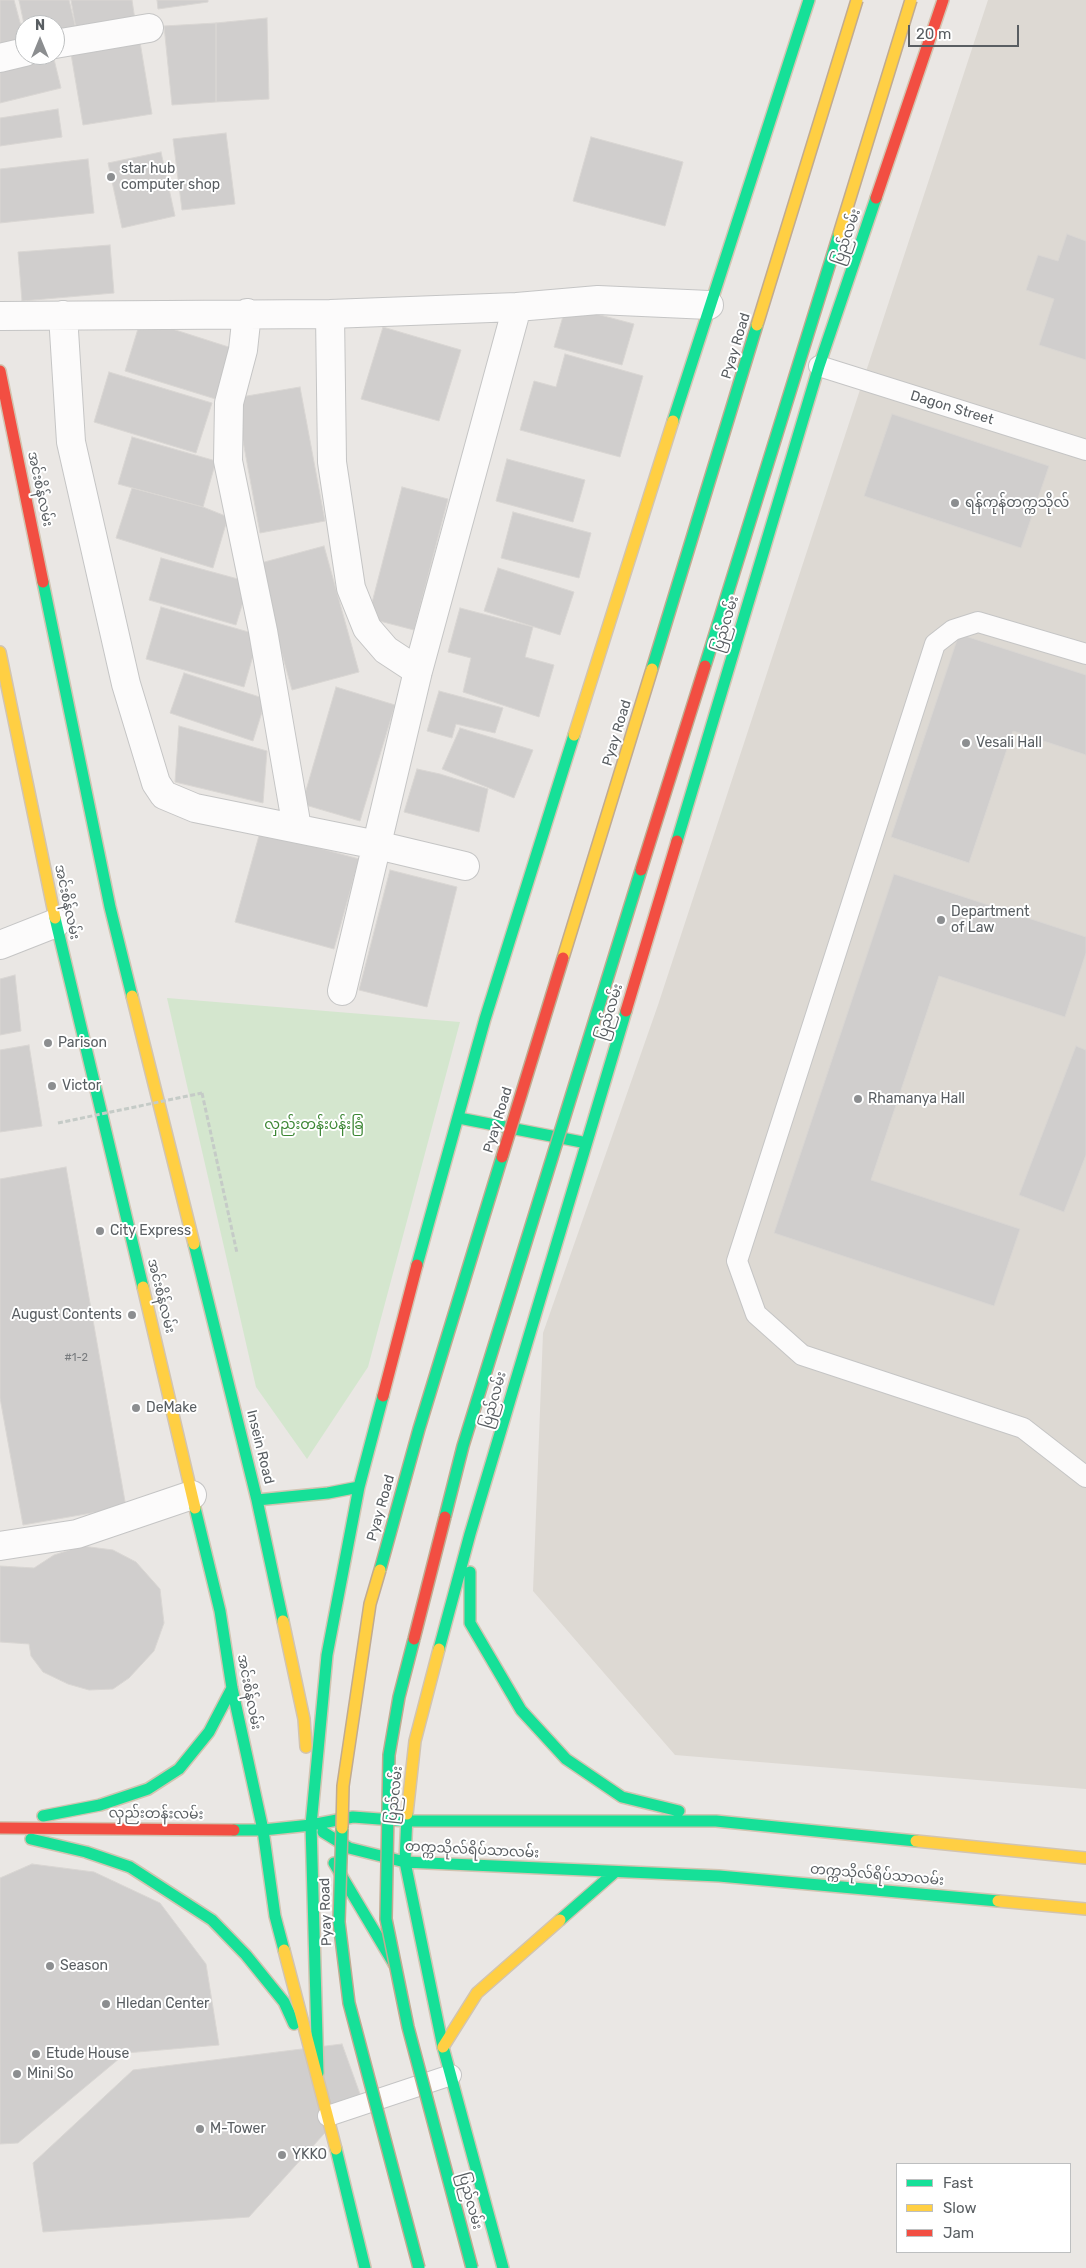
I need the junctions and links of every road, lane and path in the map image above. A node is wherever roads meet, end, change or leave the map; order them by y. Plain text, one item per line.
1 (809, 0) edge
2 (857, 0) edge
3 (911, 0) edge
4 (943, 0) edge
5 (149, 28) dead end
6 (65, 42) edge
7 (15, 54) edge
8 (0, 58) edge
9 (709, 305) junction
10 (517, 307) junction
11 (247, 313) junction
12 (330, 314) junction
13 (0, 316) edge
14 (63, 316) junction
15 (819, 366) junction
16 (0, 371) edge
17 (1086, 450) edge
18 (0, 652) edge
19 (1086, 654) edge
20 (418, 671) junction
21 (297, 828) junction
22 (377, 845) junction
23 (465, 866) dead end
24 (56, 923) junction
25 (0, 945) edge
26 (342, 991) dead end
27 (459, 1118) junction
28 (58, 1123) dead end
29 (586, 1142) junction
30 (237, 1253) dead end
31 (233, 1402) joint
32 (1086, 1477) edge
33 (359, 1487) junction
34 (192, 1495) junction
35 (258, 1500) junction
36 (470, 1534) junction
37 (0, 1546) edge
38 (232, 1688) junction
39 (716, 1821) junction
40 (406, 1822) junction
41 (311, 1825) junction
42 (0, 1826) edge
43 (263, 1830) junction
44 (0, 1832) edge
45 (1086, 1858) edge
46 (405, 1862) junction
47 (615, 1872) junction
48 (1086, 1910) edge
49 (413, 1996) dead end
50 (423, 2013) dead end
51 (444, 2047) junction
52 (318, 2073) junction
53 (451, 2075) junction
54 (328, 2116) junction
55 (365, 2268) edge
56 (419, 2268) edge
57 (472, 2268) edge
58 (503, 2268) edge

1 - 9 main road
2 - 56 main road, Pyay Road, bridge
3 - 57 main road, ပြည်လမ်း, bridge
4 - 15 main road, ပြည်လမ်း
5 - 6 street
7 - 8 street
9 - 10 street
9 - 27 main road
10 - 12 street
10 - 20 street
11 - 12 street
11 - 14 street
11 - 21 street
12 - 20 street
13 - 14 street
14 - 21 street
15 - 17 lane, Dagon Street
15 - 29 main road, ပြည်လမ်း
16 - 31 main road, အင်းစိန်လမ်း
18 - 24 main road, အင်းစိန်လမ်း
19 - 32 lane
20 - 22 street
21 - 22 street
22 - 23 street
22 - 26 street
24 - 25 street
24 - 34 main road, အင်းစိန်လမ်း
27 - 29 main road
27 - 33 main road
28 - 30 path, bridge
29 - 36 main road, ပြည်လမ်း
31 - 35 main road, Insein Road
33 - 35 main road
33 - 41 main road
34 - 37 street
34 - 38 main road, အင်းစိန်လမ်း
35 - 41 main road
36 - 39 main road
36 - 40 main road, ပြည်လမ်း
38 - 42 main road
38 - 43 main road, အင်းစိန်လမ်း
39 - 40 main road, တက္ကသိုလ်ရိပ်သာလမ်း
39 - 45 main road, တက္ကသိုလ်ရိပ်သာလမ်း
40 - 41 main road, တက္ကသိုလ်ရိပ်သာလမ်း
40 - 46 main road, ပြည်လမ်း
41 - 43 main road, လှည်းတန်းလမ်း
41 - 46 main road, တက္ကသိုလ်ရိပ်သာလမ်း
41 - 49 main road
41 - 52 main road
42 - 43 main road, လှည်းတန်းလမ်း
43 - 52 main road
44 - 52 main road
46 - 47 main road, တက္ကသိုလ်ရိပ်သာလမ်း
46 - 51 main road, ပြည်လမ်း
47 - 48 main road, တက္ကသိုလ်ရိပ်သာလမ်း
47 - 51 main road
50 - 51 main road, ပြည်လမ်း
51 - 53 main road, ပြည်လမ်း
52 - 54 main road
53 - 54 lane
53 - 58 main road, ပြည်လမ်း
54 - 55 main road

